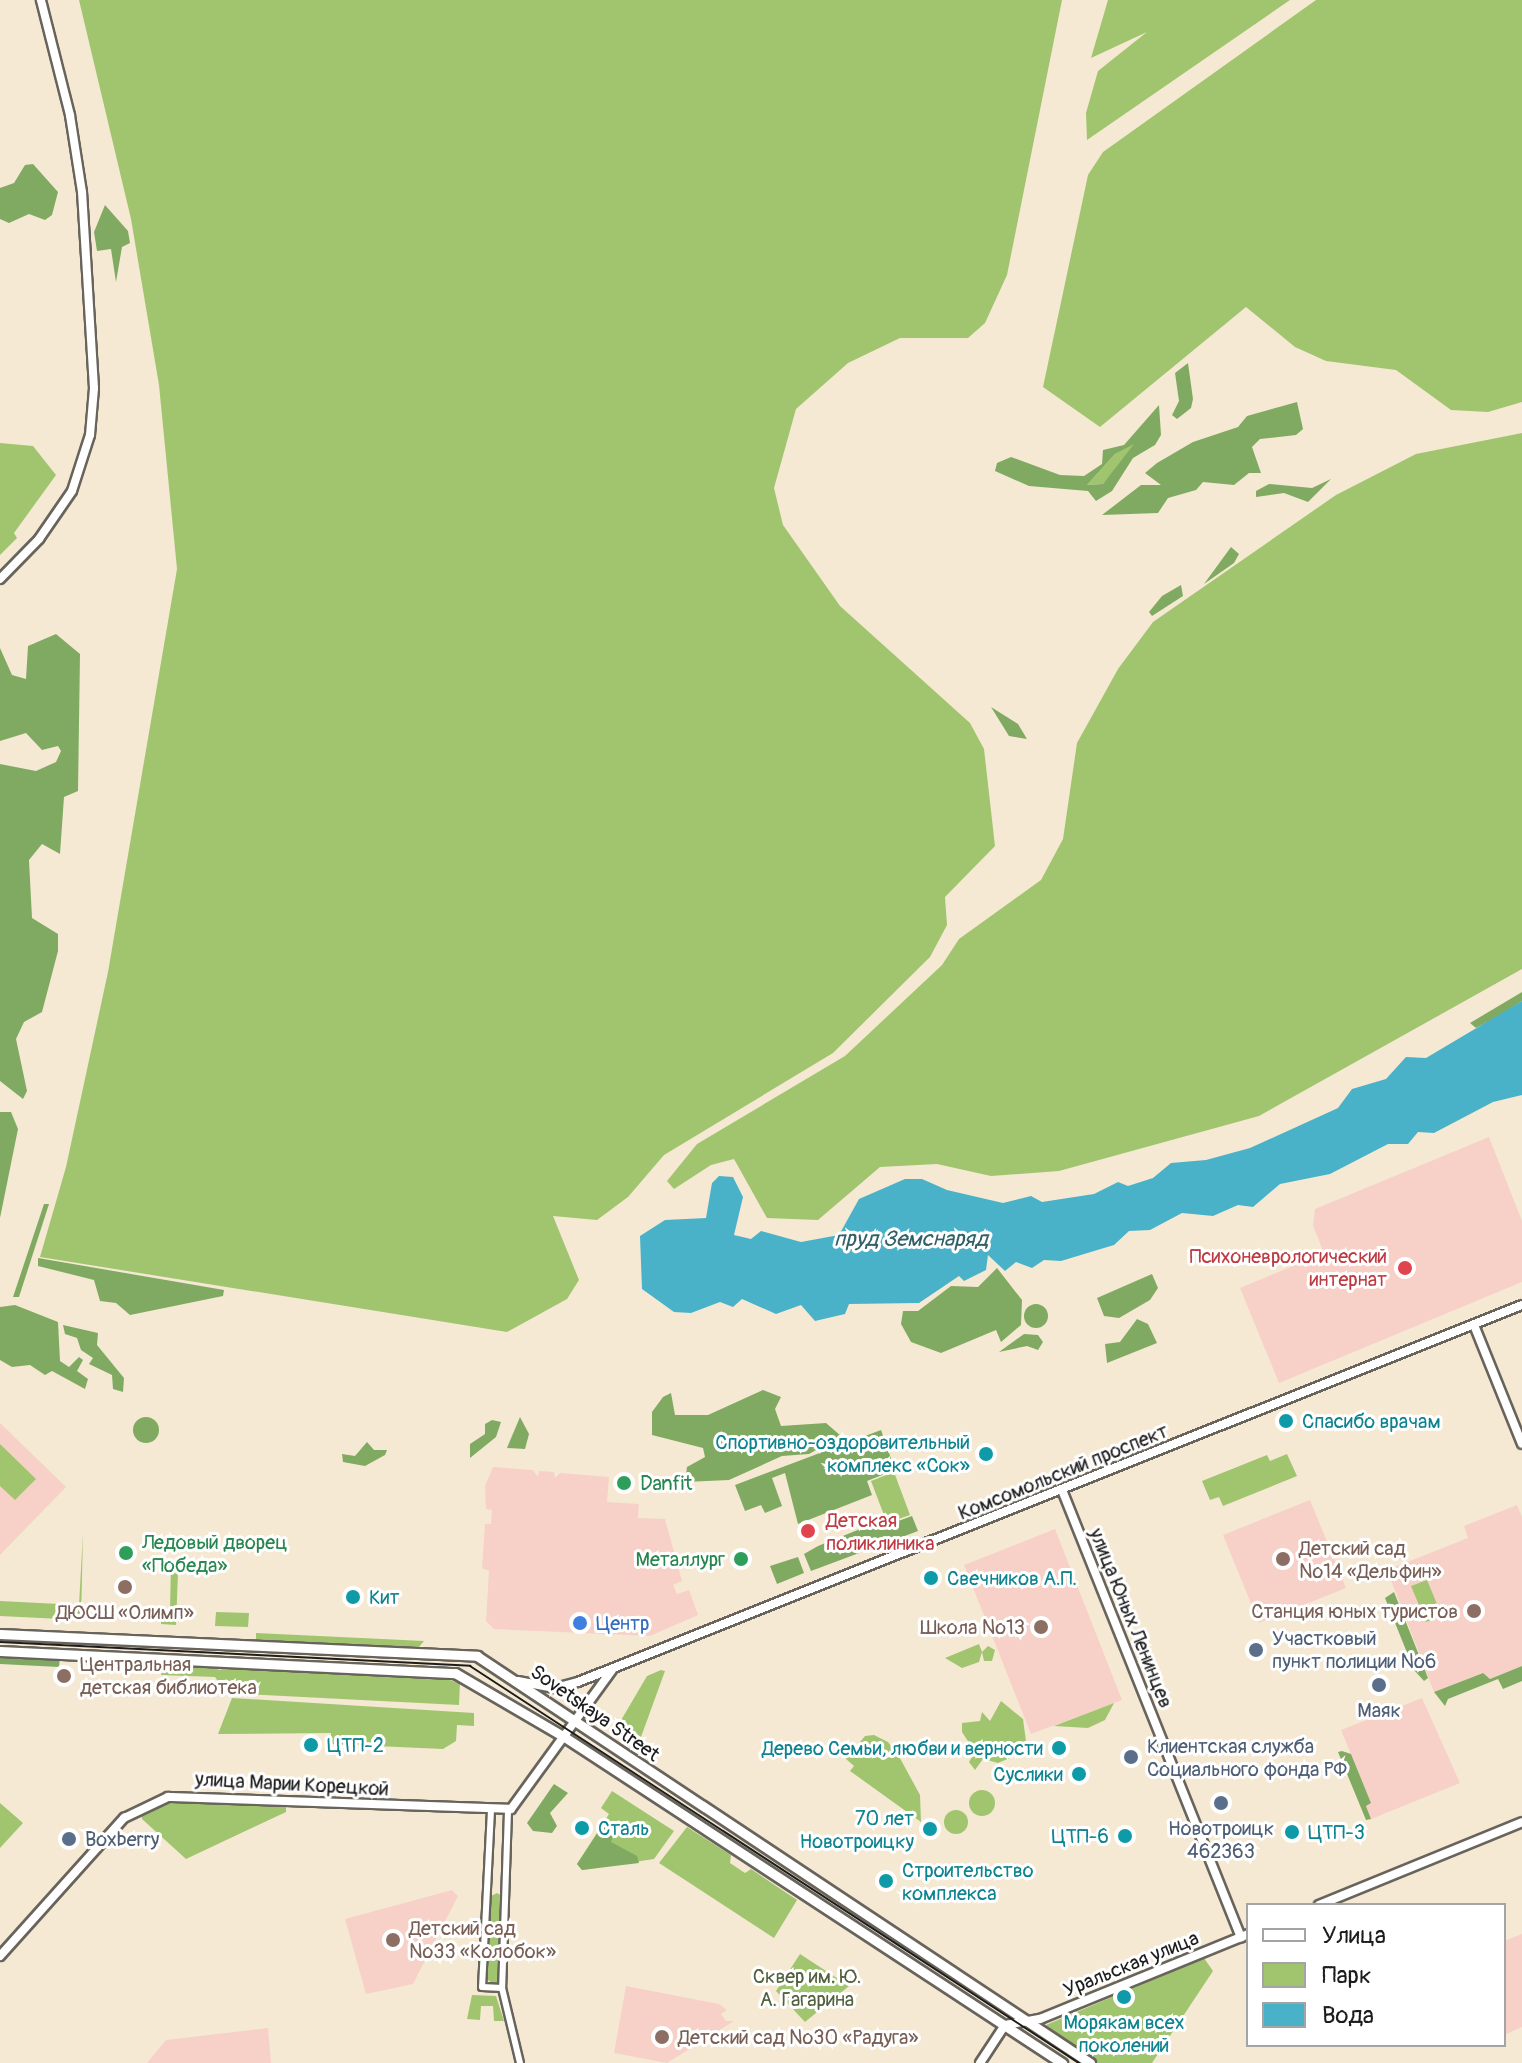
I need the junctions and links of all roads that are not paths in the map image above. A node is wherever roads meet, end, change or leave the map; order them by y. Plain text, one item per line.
1 (41, 0) edge
2 (0, 579) edge
3 (1522, 1305) edge
4 (1474, 1325) junction
5 (1522, 1444) edge
6 (1062, 1490) junction
7 (0, 1634) edge
8 (0, 1651) edge
9 (616, 1667) junction
10 (518, 1681) junction
11 (573, 1722) junction
12 (563, 1736) junction
13 (491, 1810) junction
14 (508, 1811) junction
15 (1522, 1822) edge
16 (1324, 1903) edge
17 (1245, 1935) edge
18 (0, 1956) edge
19 (502, 1988) junction
20 (1026, 2021) junction
21 (1005, 2025) junction
22 (520, 2063) edge
23 (980, 2063) edge
24 (1062, 2063) edge
25 (1090, 2063) edge

1 - 2 street
3 - 4 street, Комсомольский проспект
4 - 5 street
4 - 6 street, Комсомольский проспект
6 - 9 street, Комсомольский проспект
6 - 17 street, улица Юных Ленинцев
7 - 10 main road, Sovetskaya Street
8 - 12 main road, Sovetskaya Street
9 - 10 street, Комсомольский проспект
9 - 11 street
10 - 11 main road, Sovetskaya Street
11 - 12 street
11 - 20 main road, Sovetskaya Street
12 - 14 street
12 - 21 main road, Sovetskaya Street
13 - 14 street, улица Марии Корецкой
13 - 18 street, улица Марии Корецкой
13 - 19 street
14 - 19 street
15 - 16 street
17 - 20 street, Уральская улица
19 - 22 street
20 - 21 street, Уральская улица
20 - 25 main road, Sovetskaya Street
21 - 23 street
21 - 24 main road, Sovetskaya Street

